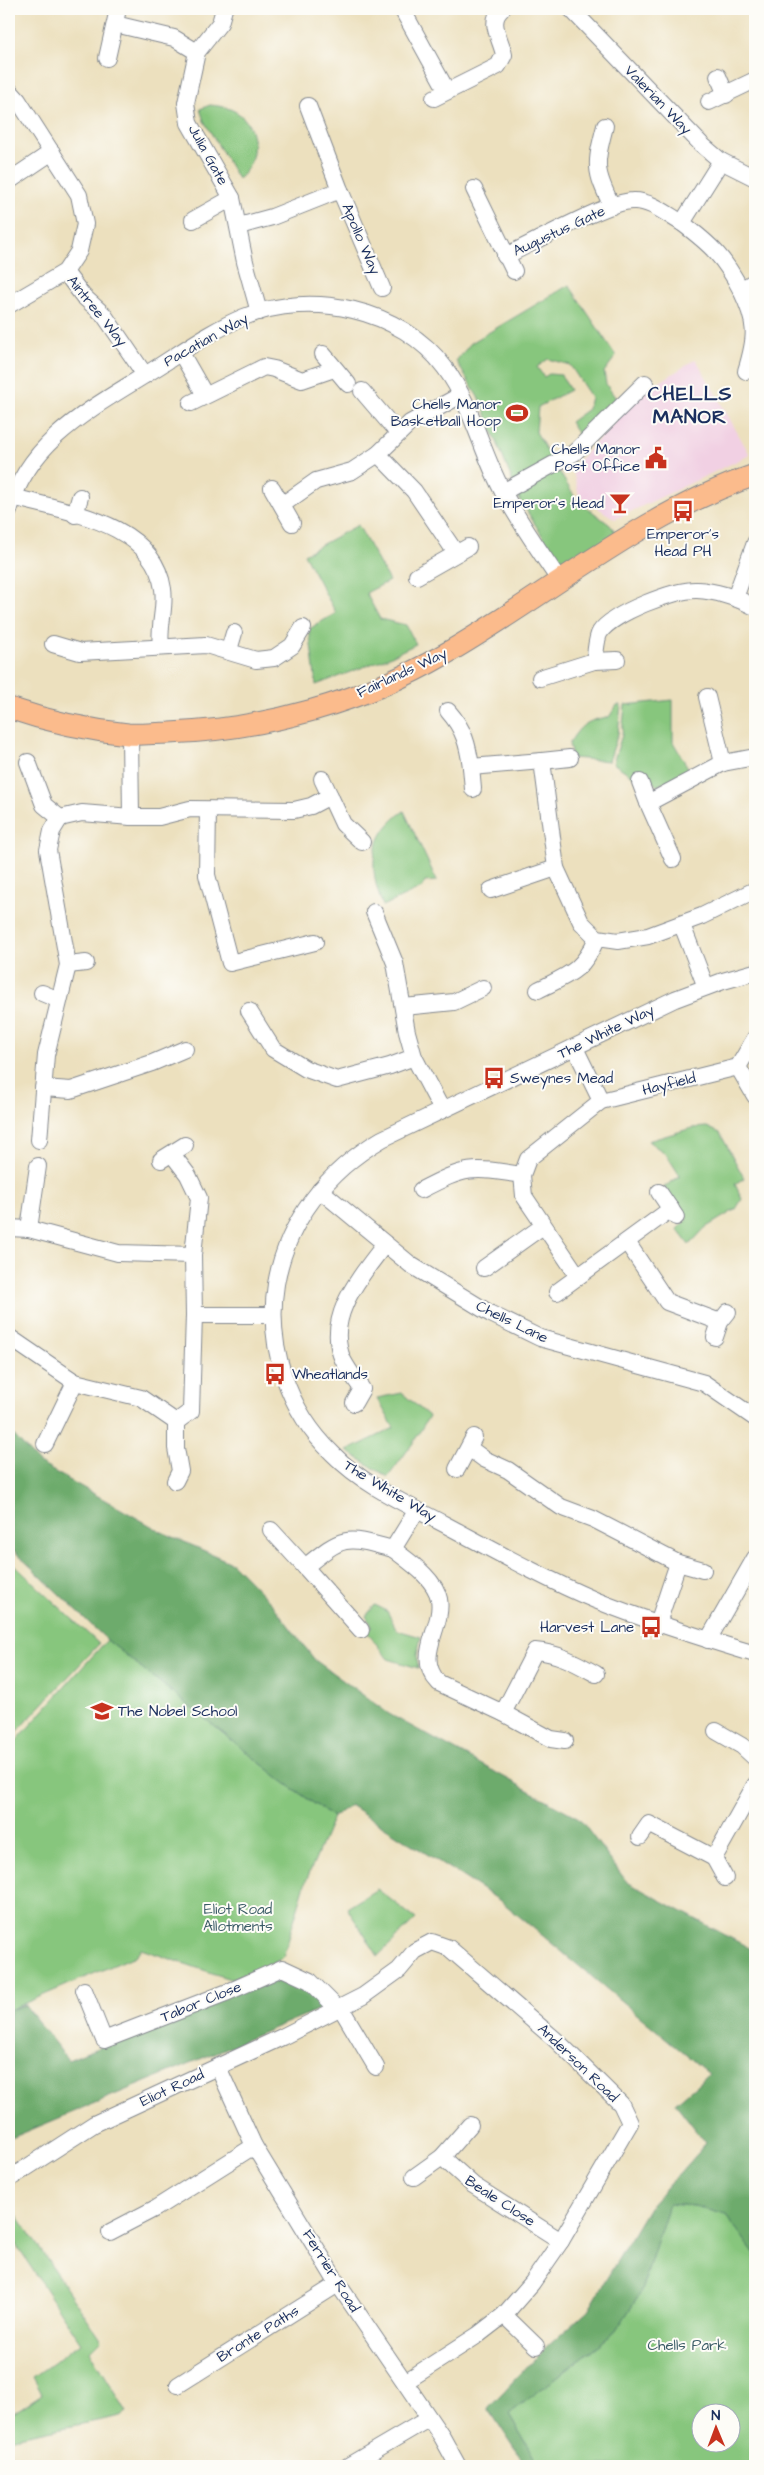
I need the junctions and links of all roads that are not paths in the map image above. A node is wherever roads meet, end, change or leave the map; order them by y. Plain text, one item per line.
1 (224, 9) edge
2 (402, 9) edge
3 (502, 9) edge
4 (571, 9) edge
5 (116, 16) edge
6 (197, 52) junction
7 (107, 58) dead end
8 (718, 76) dead end
9 (755, 80) edge
10 (9, 90) edge
11 (726, 95) junction
12 (709, 102) dead end
13 (308, 106) dead end
14 (605, 126) dead end
15 (52, 152) junction
16 (722, 161) junction
17 (755, 178) edge
18 (9, 180) edge
19 (474, 189) dead end
20 (340, 190) junction
21 (232, 198) junction
22 (612, 206) junction
23 (193, 220) dead end
24 (682, 223) junction
25 (239, 226) junction
26 (505, 256) junction
27 (514, 271) dead end
28 (65, 272) junction
29 (748, 285) edge
30 (382, 288) dead end
31 (9, 305) edge
32 (259, 312) junction
33 (181, 353) junction
34 (323, 354) dead end
35 (750, 365) edge
36 (334, 369) junction
37 (145, 375) junction
38 (644, 383) dead end
39 (461, 395) junction
40 (398, 432) junction
41 (378, 454) junction
42 (755, 475) edge
43 (272, 488) dead end
44 (503, 492) junction
45 (80, 497) dead end
46 (11, 504) edge
47 (282, 506) junction
48 (75, 515) junction
49 (292, 523) dead end
50 (755, 543) edge
51 (418, 576) dead end
52 (560, 581) junction
53 (735, 598) junction
54 (755, 607) edge
55 (303, 628) dead end
56 (234, 633) dead end
57 (161, 646) junction
58 (60, 650) dead end
59 (229, 650) junction
60 (617, 660) dead end
61 (594, 661) junction
62 (540, 678) dead end
63 (707, 697) dead end
64 (9, 708) edge
65 (448, 712) dead end
66 (130, 734) junction
67 (755, 757) edge
68 (570, 758) dead end
69 (542, 761) junction
70 (28, 762) dead end
71 (723, 763) junction
72 (471, 767) junction
73 (322, 779) dead end
74 (640, 782) dead end
75 (473, 789) dead end
76 (330, 796) junction
77 (648, 803) junction
78 (208, 810) junction
79 (131, 817) junction
80 (60, 818) junction
81 (362, 842) dead end
82 (673, 859) dead end
83 (556, 868) junction
84 (491, 890) dead end
85 (755, 890) edge
86 (374, 912) dead end
87 (682, 925) junction
88 (597, 938) junction
89 (314, 942) dead end
90 (86, 963) dead end
91 (68, 964) junction
92 (755, 972) edge
93 (706, 987) junction
94 (483, 988) dead end
95 (538, 990) dead end
96 (42, 993) dead end
97 (60, 1000) junction
98 (404, 1007) junction
99 (249, 1011) dead end
100 (755, 1039) edge
101 (575, 1048) junction
102 (185, 1049) dead end
103 (414, 1057) junction
104 (738, 1067) junction
105 (44, 1088) junction
106 (755, 1096) edge
107 (601, 1101) junction
108 (442, 1110) junction
109 (39, 1140) dead end
110 (173, 1153) dead end
111 (38, 1166) dead end
112 (522, 1175) junction
113 (320, 1190) junction
114 (421, 1190) dead end
115 (659, 1192) dead end
116 (543, 1226) junction
117 (9, 1228) edge
118 (30, 1229) junction
119 (627, 1242) junction
120 (385, 1244) junction
121 (193, 1255) junction
122 (484, 1268) dead end
123 (578, 1276) junction
124 (557, 1292) dead end
125 (272, 1314) junction
126 (194, 1315) junction
127 (721, 1324) dead end
128 (9, 1337) edge
129 (75, 1382) junction
130 (354, 1403) dead end
131 (755, 1418) edge
132 (176, 1422) junction
133 (45, 1444) dead end
134 (457, 1469) dead end
135 (175, 1481) dead end
136 (417, 1510) junction
137 (271, 1530) dead end
138 (393, 1549) junction
139 (755, 1558) edge
140 (678, 1564) junction
141 (305, 1567) junction
142 (703, 1570) dead end
143 (658, 1623) junction
144 (361, 1630) dead end
145 (708, 1640) junction
146 (755, 1654) edge
147 (596, 1674) dead end
148 (502, 1713) junction
149 (716, 1731) dead end
150 (565, 1741) dead end
151 (755, 1758) edge
152 (755, 1785) edge
153 (640, 1837) dead end
154 (714, 1858) junction
155 (725, 1878) dead end
156 (432, 1942) joint
157 (84, 1990) dead end
158 (339, 2009) junction
159 (218, 2066) junction
160 (376, 2068) dead end
161 (470, 2125) dead end
162 (254, 2146) junction
163 (442, 2157) junction
164 (414, 2178) dead end
165 (9, 2179) edge
166 (110, 2232) dead end
167 (561, 2241) junction
168 (338, 2284) junction
169 (504, 2315) junction
170 (536, 2346) dead end
171 (405, 2382) junction
172 (178, 2385) dead end
173 (428, 2419) junction
174 (348, 2466) edge
175 (458, 2466) edge

1 - 6 street, Julia Gate
2 - 3 street
4 - 16 street, Valerian Way
5 - 6 street
5 - 7 street
6 - 21 street, Julia Gate
8 - 11 street
9 - 11 street
10 - 15 street
11 - 12 street
13 - 20 street, Apollo Way
14 - 22 street, Augustus Gate
15 - 18 street
15 - 28 street
16 - 17 street, Valerian Way
16 - 24 street
19 - 26 street, Augustus Gate
20 - 25 street, Apollo Way
20 - 30 street, Apollo Way
21 - 23 street, Julia Gate
21 - 25 street, Julia Gate
22 - 24 street, Augustus Gate
22 - 26 street, Augustus Gate
24 - 29 street, Augustus Gate
25 - 32 street, Julia Gate
26 - 27 street, Augustus Gate
28 - 31 street
28 - 37 street, Aintree Way
29 - 35 street, Augustus Gate
32 - 33 street, Pacatian Way
32 - 39 street, Pacatian Way
33 - 36 street
33 - 37 street, Pacatian Way
34 - 36 street
36 - 40 street
37 - 46 street, Pacatian Way
38 - 44 street
39 - 40 street
39 - 44 street, Pacatian Way
40 - 41 street
41 - 47 street
41 - 51 street
42 - 52 main road, Fairlands Way
43 - 47 street
44 - 52 street, Pacatian Way
45 - 48 street
46 - 48 street
47 - 49 street
48 - 57 street
50 - 53 street
52 - 66 main road, Fairlands Way
53 - 54 street
53 - 61 street
55 - 59 street
56 - 59 street
57 - 58 street
57 - 59 street
60 - 61 street
61 - 62 street
63 - 71 street
64 - 66 main road, Fairlands Way
65 - 72 street
66 - 79 street
67 - 71 street
68 - 69 street
69 - 72 street
69 - 83 street
70 - 80 street
71 - 77 street
72 - 75 street
73 - 76 street
74 - 77 street
76 - 78 street
76 - 81 street
77 - 82 street
78 - 79 street
78 - 89 street
79 - 80 street
80 - 91 street
83 - 84 street
83 - 88 street
85 - 87 street
86 - 98 street
87 - 88 street
87 - 93 street
88 - 95 street
90 - 91 street
91 - 97 street
92 - 93 street, The White Way
93 - 101 street, The White Way
94 - 98 street
96 - 97 street
97 - 105 street
98 - 103 street
99 - 103 street
100 - 104 street
101 - 107 street
101 - 108 street, The White Way
102 - 105 street
103 - 108 street
104 - 106 street
104 - 107 street, Hayfield
105 - 109 street
107 - 112 street, Hayfield
108 - 113 street, The White Way
110 - 121 street
111 - 118 street
112 - 114 street
112 - 116 street
113 - 120 street, Chells Lane
113 - 125 street, The White Way
115 - 119 street
116 - 122 street
116 - 123 street
117 - 118 street
118 - 121 street
119 - 123 street
119 - 127 street
120 - 130 street
120 - 131 street, Chells Lane
121 - 126 street
123 - 124 street
125 - 126 street
125 - 136 street, The White Way
126 - 132 street
128 - 129 street
129 - 132 street
129 - 133 street
132 - 135 street
134 - 140 street
136 - 138 street
136 - 143 street, The White Way
137 - 141 street
138 - 141 street
138 - 148 street
139 - 145 street
140 - 142 street
140 - 143 street
141 - 144 street
143 - 145 street, The White Way
145 - 146 street, The White Way
147 - 148 street
148 - 150 street
149 - 151 street
152 - 154 street
153 - 154 street
154 - 155 street
156 - 158 street, Eliot Road
156 - 167 street, Anderson Road
157 - 158 street, Tabor Close
158 - 159 street, Eliot Road
158 - 160 street
159 - 162 street, Ferrier Road
159 - 165 street, Eliot Road
161 - 163 street
162 - 166 street
162 - 168 street, Ferrier Road
163 - 164 street
163 - 167 street, Beale Close
167 - 169 street, Anderson Road
168 - 171 street, Ferrier Road
168 - 172 street, Bronte Paths
169 - 170 street
169 - 171 street, Anderson Road
171 - 173 street, Ferrier Road
173 - 174 street
173 - 175 street, Ferrier Road

